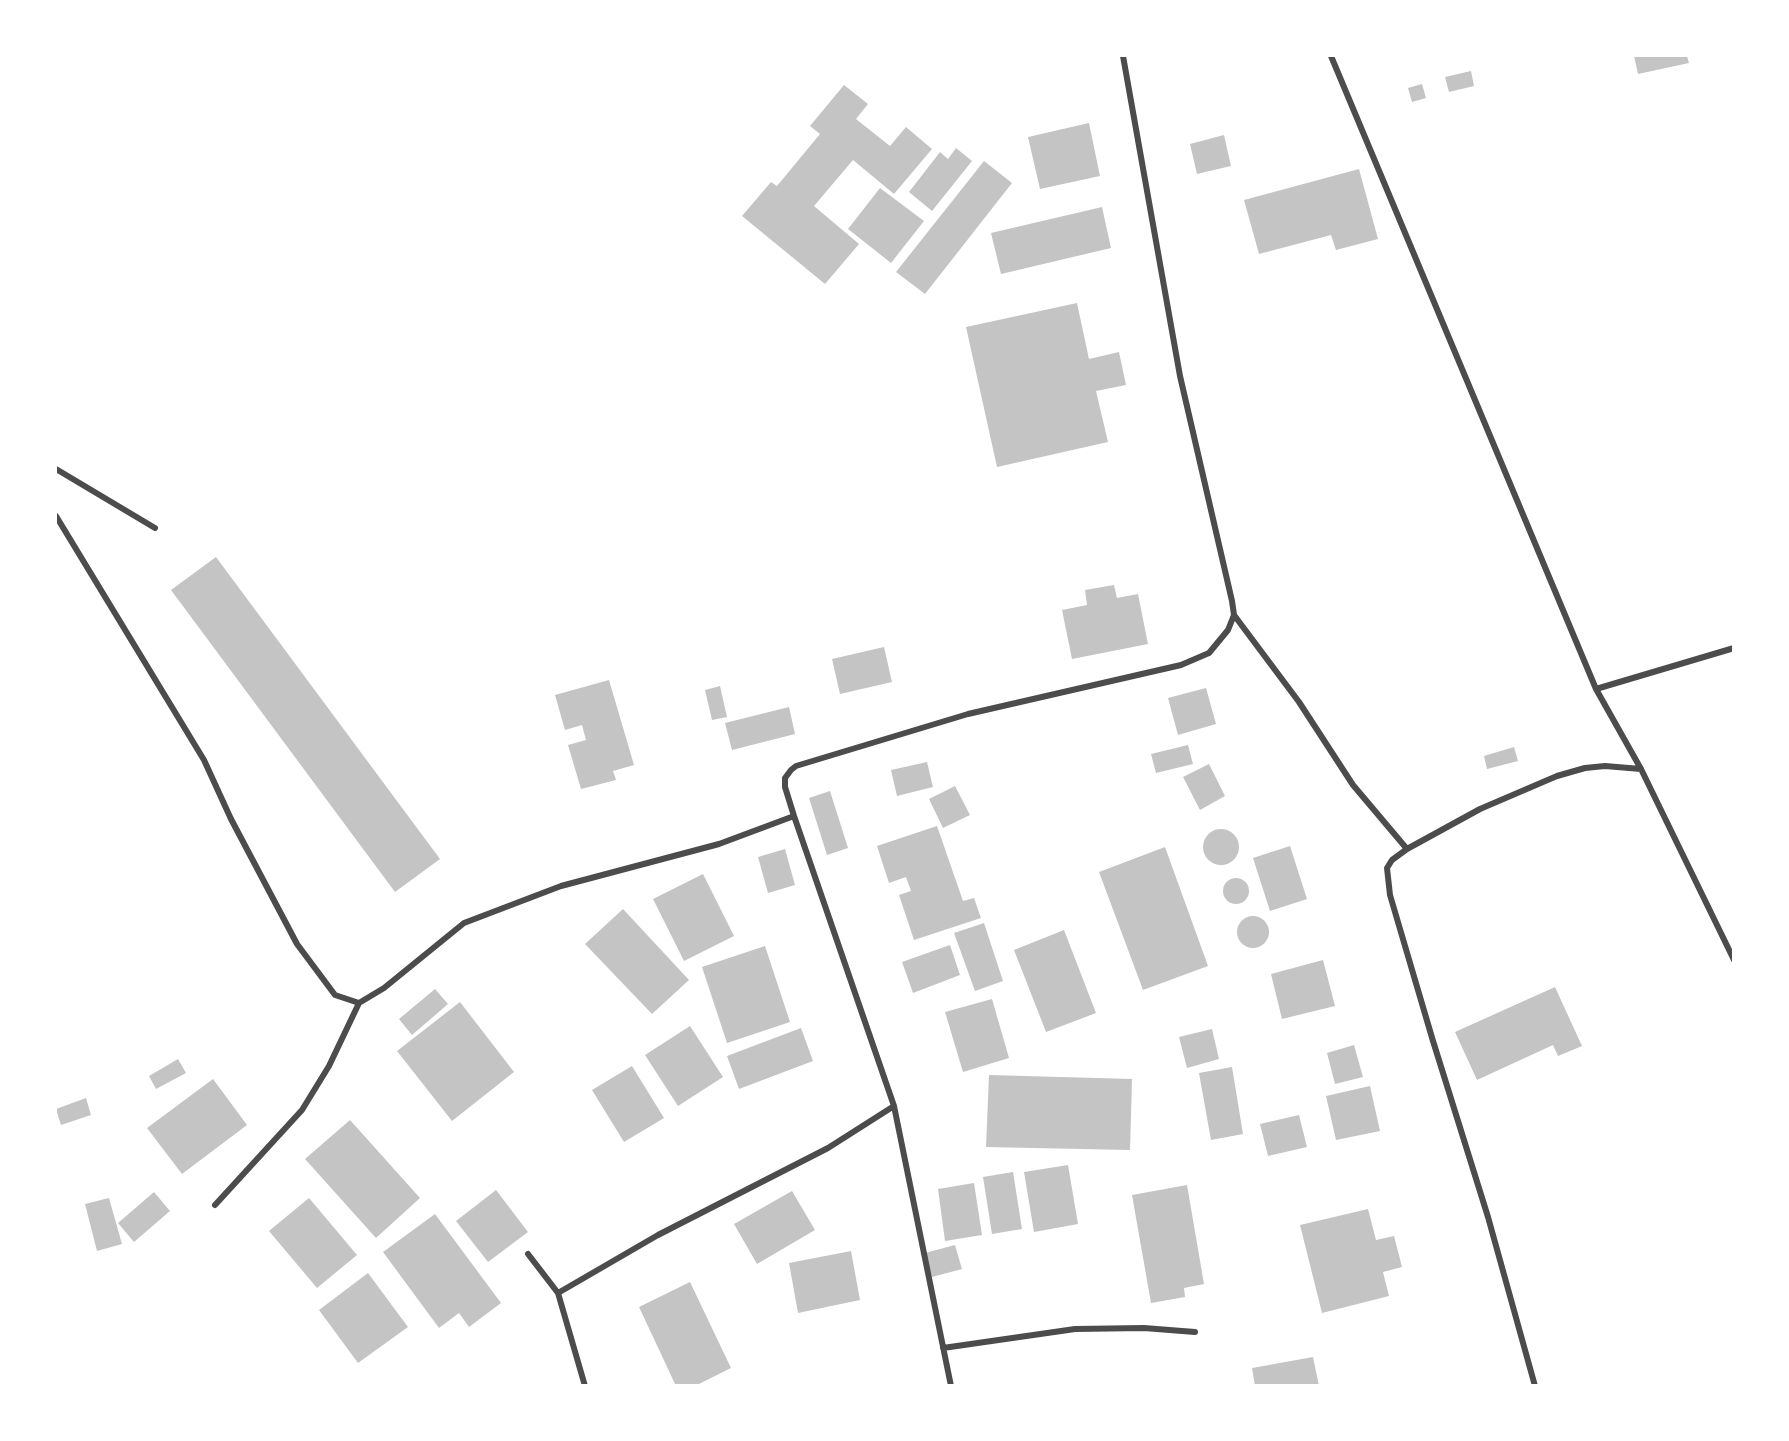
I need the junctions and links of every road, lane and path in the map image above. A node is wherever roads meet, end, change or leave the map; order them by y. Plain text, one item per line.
1 (1123, 56) edge
2 (1331, 56) edge
3 (56, 469) edge
4 (56, 516) edge
5 (155, 528) dead end
6 (1234, 615) junction
7 (1734, 648) edge
8 (1596, 689) junction
9 (1641, 769) junction
10 (794, 816) junction
11 (1407, 849) junction
12 (1734, 960) edge
13 (359, 1003) junction
14 (894, 1106) junction
15 (215, 1205) dead end
16 (528, 1254) dead end
17 (558, 1293) junction
18 (1195, 1332) dead end
19 (944, 1347) junction
20 (585, 1386) edge
21 (951, 1386) edge
22 (1534, 1386) edge

1 - 6 street
2 - 8 street
3 - 5 street
4 - 13 street
6 - 10 street
6 - 11 street
7 - 8 street
8 - 9 street
9 - 11 street
9 - 12 street
10 - 13 street
10 - 14 street
11 - 22 street
13 - 15 street
14 - 17 street
14 - 19 street
16 - 17 street
17 - 20 street
18 - 19 street
19 - 21 street

